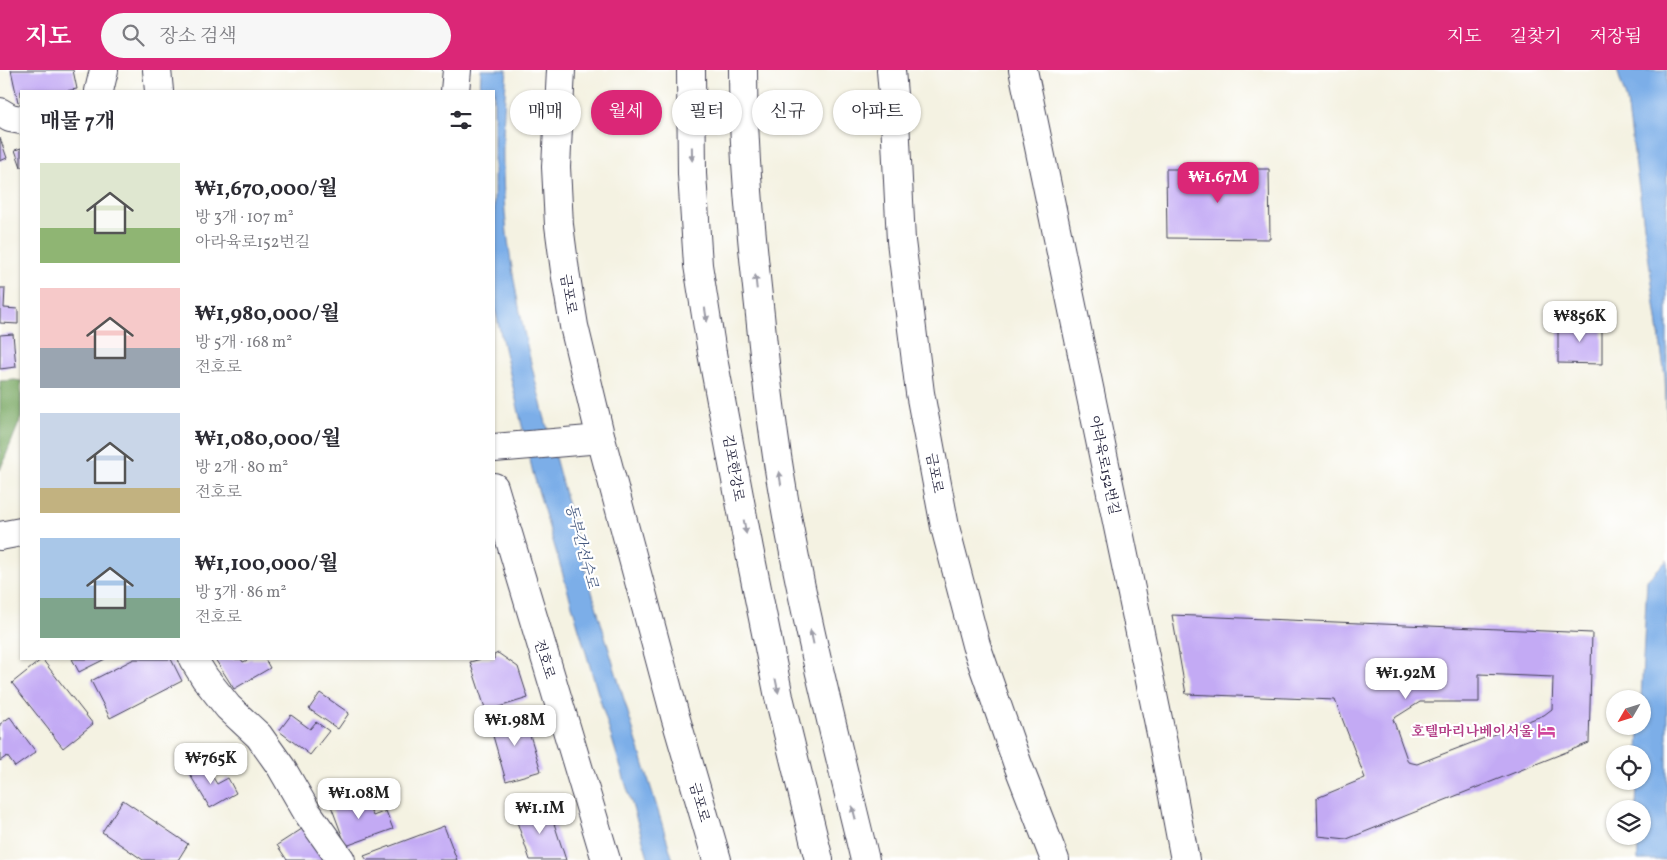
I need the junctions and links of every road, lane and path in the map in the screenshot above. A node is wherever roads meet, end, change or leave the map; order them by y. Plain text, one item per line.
1 (104, 70) edge
2 (157, 70) edge
3 (457, 70) edge
4 (561, 70) edge
5 (691, 70) edge
6 (743, 70) edge
7 (891, 70) edge
8 (1024, 70) edge
9 (99, 90) edge
10 (159, 90) edge
11 (456, 90) edge
12 (0, 112) edge
13 (20, 120) edge
14 (590, 440) junction
15 (496, 448) edge
16 (495, 490) edge
17 (20, 532) edge
18 (0, 536) edge
19 (193, 660) edge
20 (340, 860) edge
21 (606, 860) edge
22 (717, 860) edge
23 (819, 860) edge
24 (865, 860) edge
25 (1055, 860) edge
26 (1185, 860) edge

1 - 9 main road
2 - 10 main road
3 - 11 main road
4 - 14 main road, 금포로
5 -> 23 main road, 김포한강로
24 -> 6 main road
7 - 25 main road, 금포로
8 - 26 main road, 아라육로152번길
12 - 13 main road
14 - 15 main road
14 - 22 main road, 금포로
16 - 21 main road, 전호로
17 - 18 main road
19 - 20 main road

